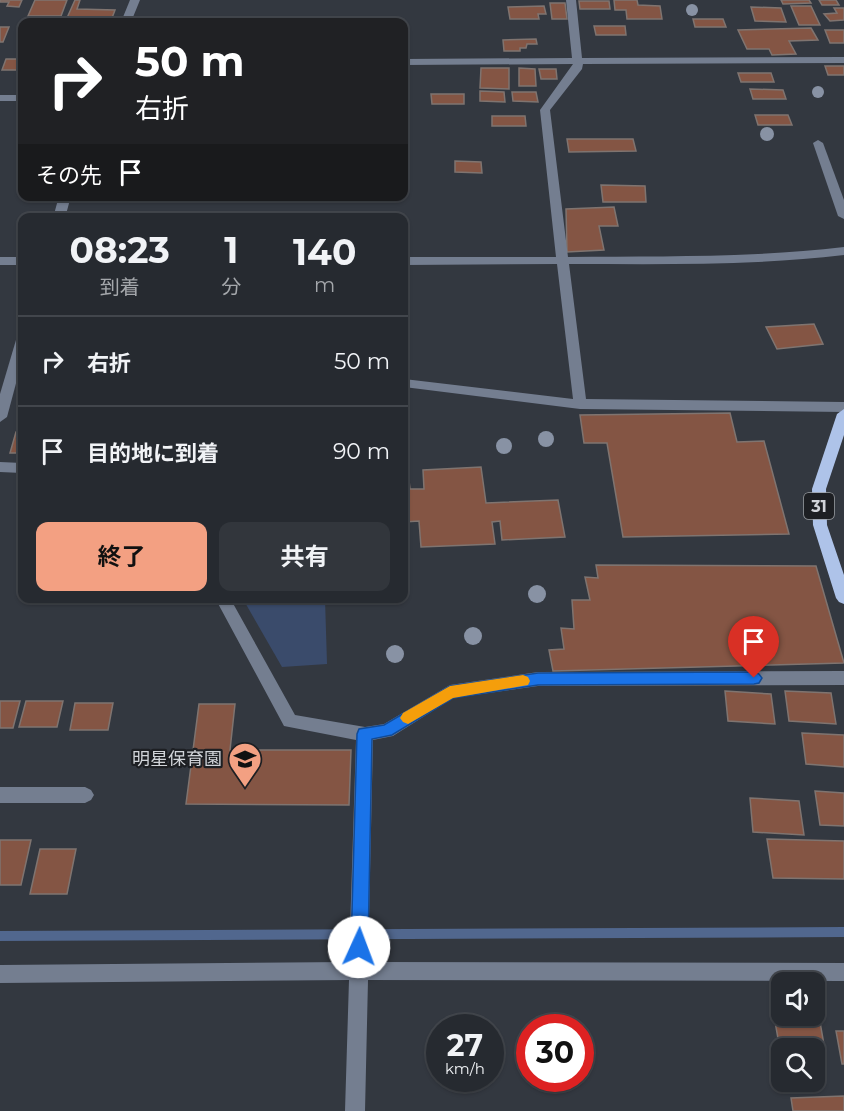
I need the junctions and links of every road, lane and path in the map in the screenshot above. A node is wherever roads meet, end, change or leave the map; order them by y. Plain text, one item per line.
1 (135, 0) edge
2 (571, 0) edge
3 (128, 18) edge
4 (844, 60) edge
5 (408, 62) edge
6 (578, 62) junction
7 (0, 98) edge
8 (18, 98) edge
9 (818, 143) dead end
10 (844, 216) edge
11 (844, 251) edge
12 (0, 261) edge
13 (18, 261) edge
14 (408, 261) edge
15 (562, 261) junction
16 (18, 354) edge
17 (408, 383) edge
18 (580, 404) junction
19 (844, 407) edge
20 (844, 414) edge
21 (0, 417) edge
22 (0, 467) edge
23 (18, 468) edge
24 (844, 598) edge
25 (225, 603) edge
26 (844, 678) edge
27 (365, 734) junction
28 (0, 795) edge
29 (85, 795) dead end
30 (358, 971) junction
31 (844, 972) edge
32 (0, 974) edge
33 (355, 1111) edge

1 - 3 street
2 - 6 street
4 - 6 street
5 - 6 street
6 - 15 street
7 - 8 street
9 - 10 street
11 - 15 street
12 - 13 street
14 - 15 street
15 - 18 street
16 - 21 street
17 - 18 street
18 - 19 street
20 - 24 main road, 31
22 - 23 street
25 - 27 street
26 - 27 street
27 - 30 street
28 - 29 street
30 - 31 street
30 - 32 street
30 - 33 street

